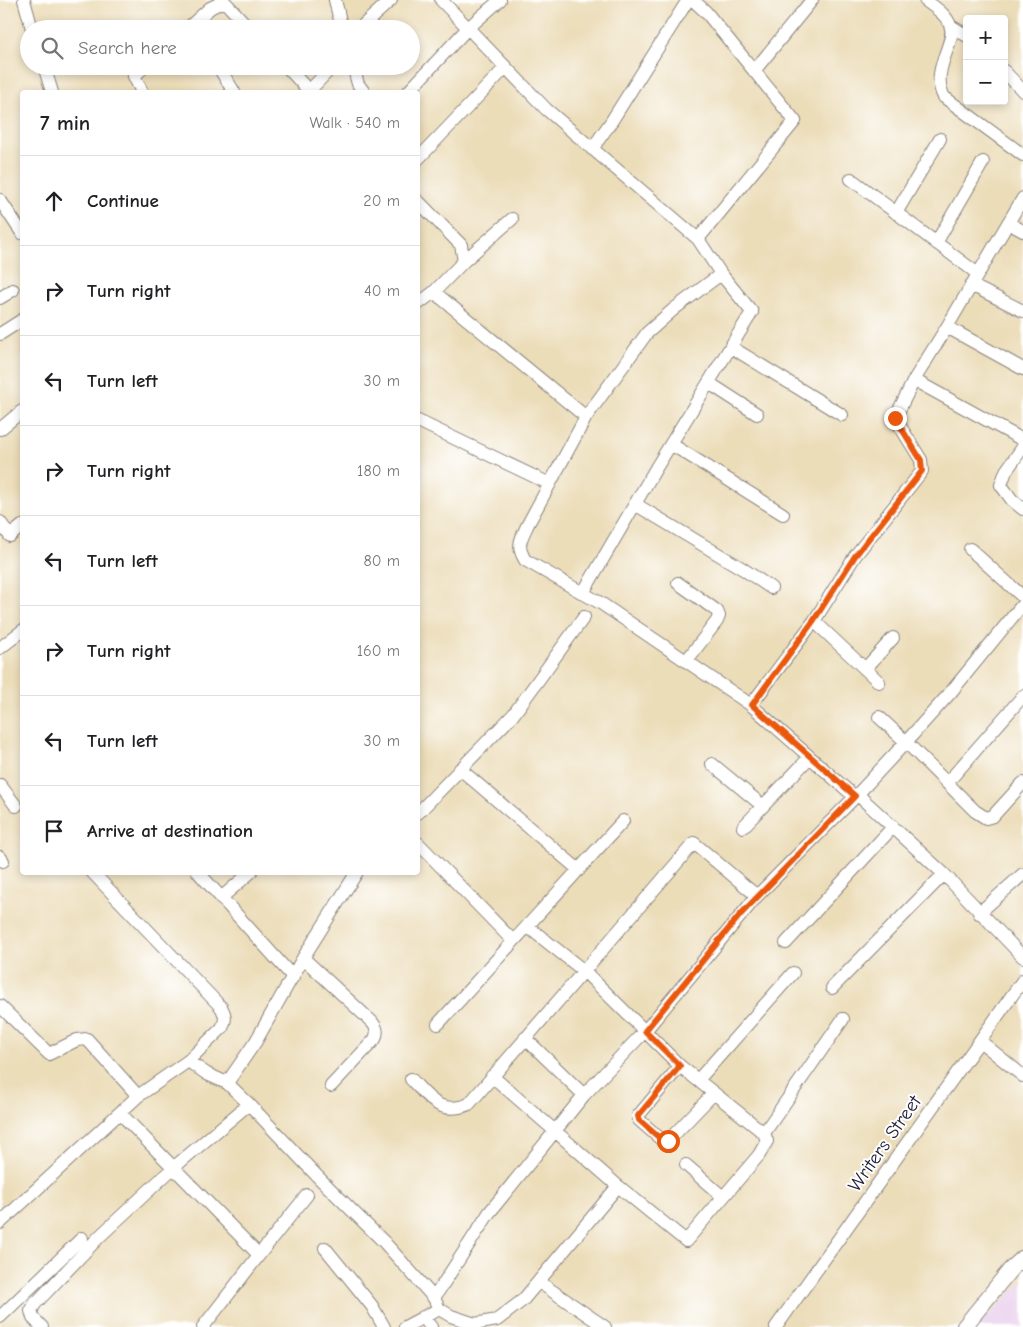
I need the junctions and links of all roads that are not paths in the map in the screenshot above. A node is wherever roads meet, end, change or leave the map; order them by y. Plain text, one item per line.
1 (24, 0) edge
2 (224, 0) edge
3 (335, 0) edge
4 (391, 0) edge
5 (441, 0) edge
6 (500, 0) edge
7 (688, 0) edge
8 (693, 0) edge
9 (812, 0) edge
10 (925, 0) edge
11 (208, 4) edge
12 (30, 20) edge
13 (195, 20) edge
14 (242, 20) edge
15 (340, 20) edge
16 (369, 20) edge
17 (951, 26) junction
18 (467, 29) junction
19 (963, 34) edge
20 (506, 68) junction
21 (754, 71) junction
22 (47, 75) edge
23 (135, 75) edge
24 (224, 75) edge
25 (294, 75) edge
26 (325, 75) edge
27 (356, 75) edge
28 (1008, 75) edge
29 (1022, 88) edge
30 (51, 90) edge
31 (141, 90) edge
32 (233, 90) edge
33 (308, 90) edge
34 (312, 90) edge
35 (362, 90) edge
36 (410, 90) edge
37 (940, 138) dead end
38 (592, 149) junction
39 (1023, 155) edge
40 (420, 157) edge
41 (983, 162) dead end
42 (851, 179) dead end
43 (1023, 198) edge
44 (0, 200) edge
45 (420, 203) edge
46 (896, 213) junction
47 (512, 219) dead end
48 (1008, 223) junction
49 (20, 230) edge
50 (1023, 231) edge
51 (698, 239) junction
52 (936, 243) junction
53 (464, 261) junction
54 (721, 274) junction
55 (978, 274) junction
56 (971, 285) junction
57 (13, 290) dead end
58 (434, 292) junction
59 (0, 298) edge
60 (420, 302) edge
61 (1023, 312) edge
62 (20, 321) edge
63 (947, 327) junction
64 (0, 334) edge
65 (731, 347) junction
66 (1023, 369) edge
67 (914, 380) junction
68 (709, 383) junction
69 (757, 414) dead end
70 (842, 415) dead end
71 (586, 417) junction
72 (20, 418) edge
73 (420, 422) edge
74 (0, 429) edge
75 (1023, 440) edge
76 (671, 444) junction
77 (1023, 447) edge
78 (550, 484) junction
79 (635, 504) junction
80 (1023, 509) edge
81 (783, 514) dead end
82 (0, 522) edge
83 (20, 528) edge
84 (970, 549) dead end
85 (678, 583) dead end
86 (771, 588) dead end
87 (583, 593) junction
88 (1023, 597) edge
89 (1023, 604) edge
90 (584, 617) dead end
91 (814, 620) junction
92 (20, 633) edge
93 (893, 638) dead end
94 (0, 648) edge
95 (687, 660) junction
96 (865, 669) junction
97 (879, 682) dead end
98 (1023, 696) edge
99 (752, 705) junction
100 (879, 717) dead end
101 (906, 742) junction
102 (810, 757) junction
103 (712, 764) dead end
104 (460, 769) junction
105 (947, 783) junction
106 (1023, 783) edge
107 (0, 784) edge
108 (856, 795) junction
109 (16, 806) dead end
110 (763, 806) junction
111 (420, 811) edge
112 (623, 821) dead end
113 (743, 827) dead end
114 (893, 827) junction
115 (420, 845) edge
116 (579, 870) junction
117 (944, 874) junction
118 (1023, 874) edge
119 (95, 875) edge
120 (201, 875) edge
121 (248, 875) edge
122 (355, 875) edge
123 (756, 896) junction
124 (221, 898) junction
125 (979, 913) junction
126 (528, 926) junction
127 (513, 941) junction
128 (786, 944) dead end
129 (1023, 957) edge
130 (303, 958) junction
131 (584, 971) junction
132 (793, 974) dead end
133 (293, 977) junction
134 (1023, 980) edge
135 (832, 988) dead end
136 (0, 1006) edge
137 (842, 1019) dead end
138 (438, 1024) dead end
139 (645, 1031) junction
140 (525, 1038) junction
141 (980, 1041) junction
142 (188, 1061) junction
143 (680, 1066) junction
144 (492, 1076) junction
145 (1023, 1076) edge
146 (411, 1079) dead end
147 (698, 1080) junction
148 (227, 1083) junction
149 (331, 1086) dead end
150 (714, 1093) junction
151 (138, 1096) junction
152 (584, 1096) junction
153 (249, 1104) junction
154 (120, 1112) junction
155 (556, 1132) junction
156 (764, 1133) junction
157 (686, 1165) dead end
158 (173, 1168) junction
159 (618, 1186) junction
160 (307, 1195) dead end
161 (723, 1197) junction
162 (0, 1223) edge
163 (82, 1238) dead end
164 (325, 1248) dead end
165 (259, 1255) junction
166 (1023, 1258) edge
167 (539, 1282) junction
168 (436, 1304) junction
169 (0, 1317) edge
170 (427, 1322) edge
171 (42, 1327) edge
172 (203, 1327) edge
173 (384, 1327) edge
174 (405, 1327) edge
175 (606, 1327) edge
176 (776, 1327) edge
177 (964, 1327) edge

1 - 12 street
2 - 11 street
2 - 14 street
3 - 15 street
4 - 16 street
5 - 18 street
6 - 18 street
7 - 38 street
8 - 21 street
9 - 21 street
10 - 17 street
11 - 13 street
17 - 19 street
17 - 39 street
18 - 20 street
18 - 36 street
20 - 38 street
20 - 40 street
21 - 51 street
22 - 30 street
23 - 31 street
24 - 32 street
25 - 33 street
26 - 34 street
27 - 35 street
28 - 29 street
37 - 46 street
38 - 51 street
41 - 52 street
42 - 46 street
43 - 48 street
44 - 49 street
45 - 53 street
46 - 52 street
47 - 53 street
48 - 50 street
48 - 55 street
51 - 54 street
52 - 55 street
53 - 58 street
54 - 65 street
54 - 71 street
55 - 56 street
56 - 61 street
56 - 63 street
57 - 59 street
58 - 60 street
58 - 71 street
62 - 64 street
63 - 66 street
63 - 67 street
65 - 68 street
65 - 70 street
67 - 75 street
67 - 91 street
68 - 69 street
68 - 76 street
71 - 78 street
72 - 74 street
73 - 78 street
76 - 79 street
76 - 81 street
77 - 80 street
78 - 87 street
79 - 86 street
79 - 87 street
82 - 83 street
84 - 88 street
85 - 95 street
87 - 95 street
89 - 101 street
90 - 104 street
91 - 96 street
91 - 99 street
92 - 94 street
93 - 96 street
95 - 99 street
96 - 97 street
98 - 105 street
99 - 102 street
100 - 101 street
101 - 105 street
101 - 108 street
102 - 108 street
102 - 110 street
103 - 110 street
104 - 111 street
104 - 116 street
105 - 106 street
107 - 109 street
108 - 114 street
108 - 123 street
110 - 113 street
112 - 116 street
114 - 117 street
114 - 128 street
115 - 127 street
116 - 126 street
117 - 125 street
117 - 135 street
118 - 125 street
119 - 142 street
120 - 124 street
121 - 124 street
122 - 130 street
123 - 131 street
123 - 139 street
124 - 133 street
125 - 129 street
126 - 127 street
126 - 131 street
127 - 138 street
130 - 133 street
130 - 149 street
131 - 139 street
131 - 140 street
132 - 147 street
133 - 148 street
134 - 141 street, Writers Street
136 - 151 street
137 - 156 street
139 - 143 street
139 - 152 street
140 - 144 street
140 - 152 street
141 - 145 street
141 - 176 street, Writers Street
142 - 148 street
142 - 151 street
143 - 147 street
143 - 150 street
144 - 146 street
144 - 155 street
147 - 150 street
148 - 153 street
150 - 156 street
151 - 154 street
152 - 155 street
153 - 158 street
153 - 168 street
154 - 158 street
154 - 162 street
155 - 159 street
155 - 168 street
156 - 161 street
157 - 161 street
158 - 165 street
158 - 171 street
159 - 161 street
159 - 167 street
160 - 165 street
163 - 169 street
164 - 173 street
165 - 172 street
166 - 177 street
167 - 168 street
167 - 175 street
168 - 170 street
170 - 174 street

